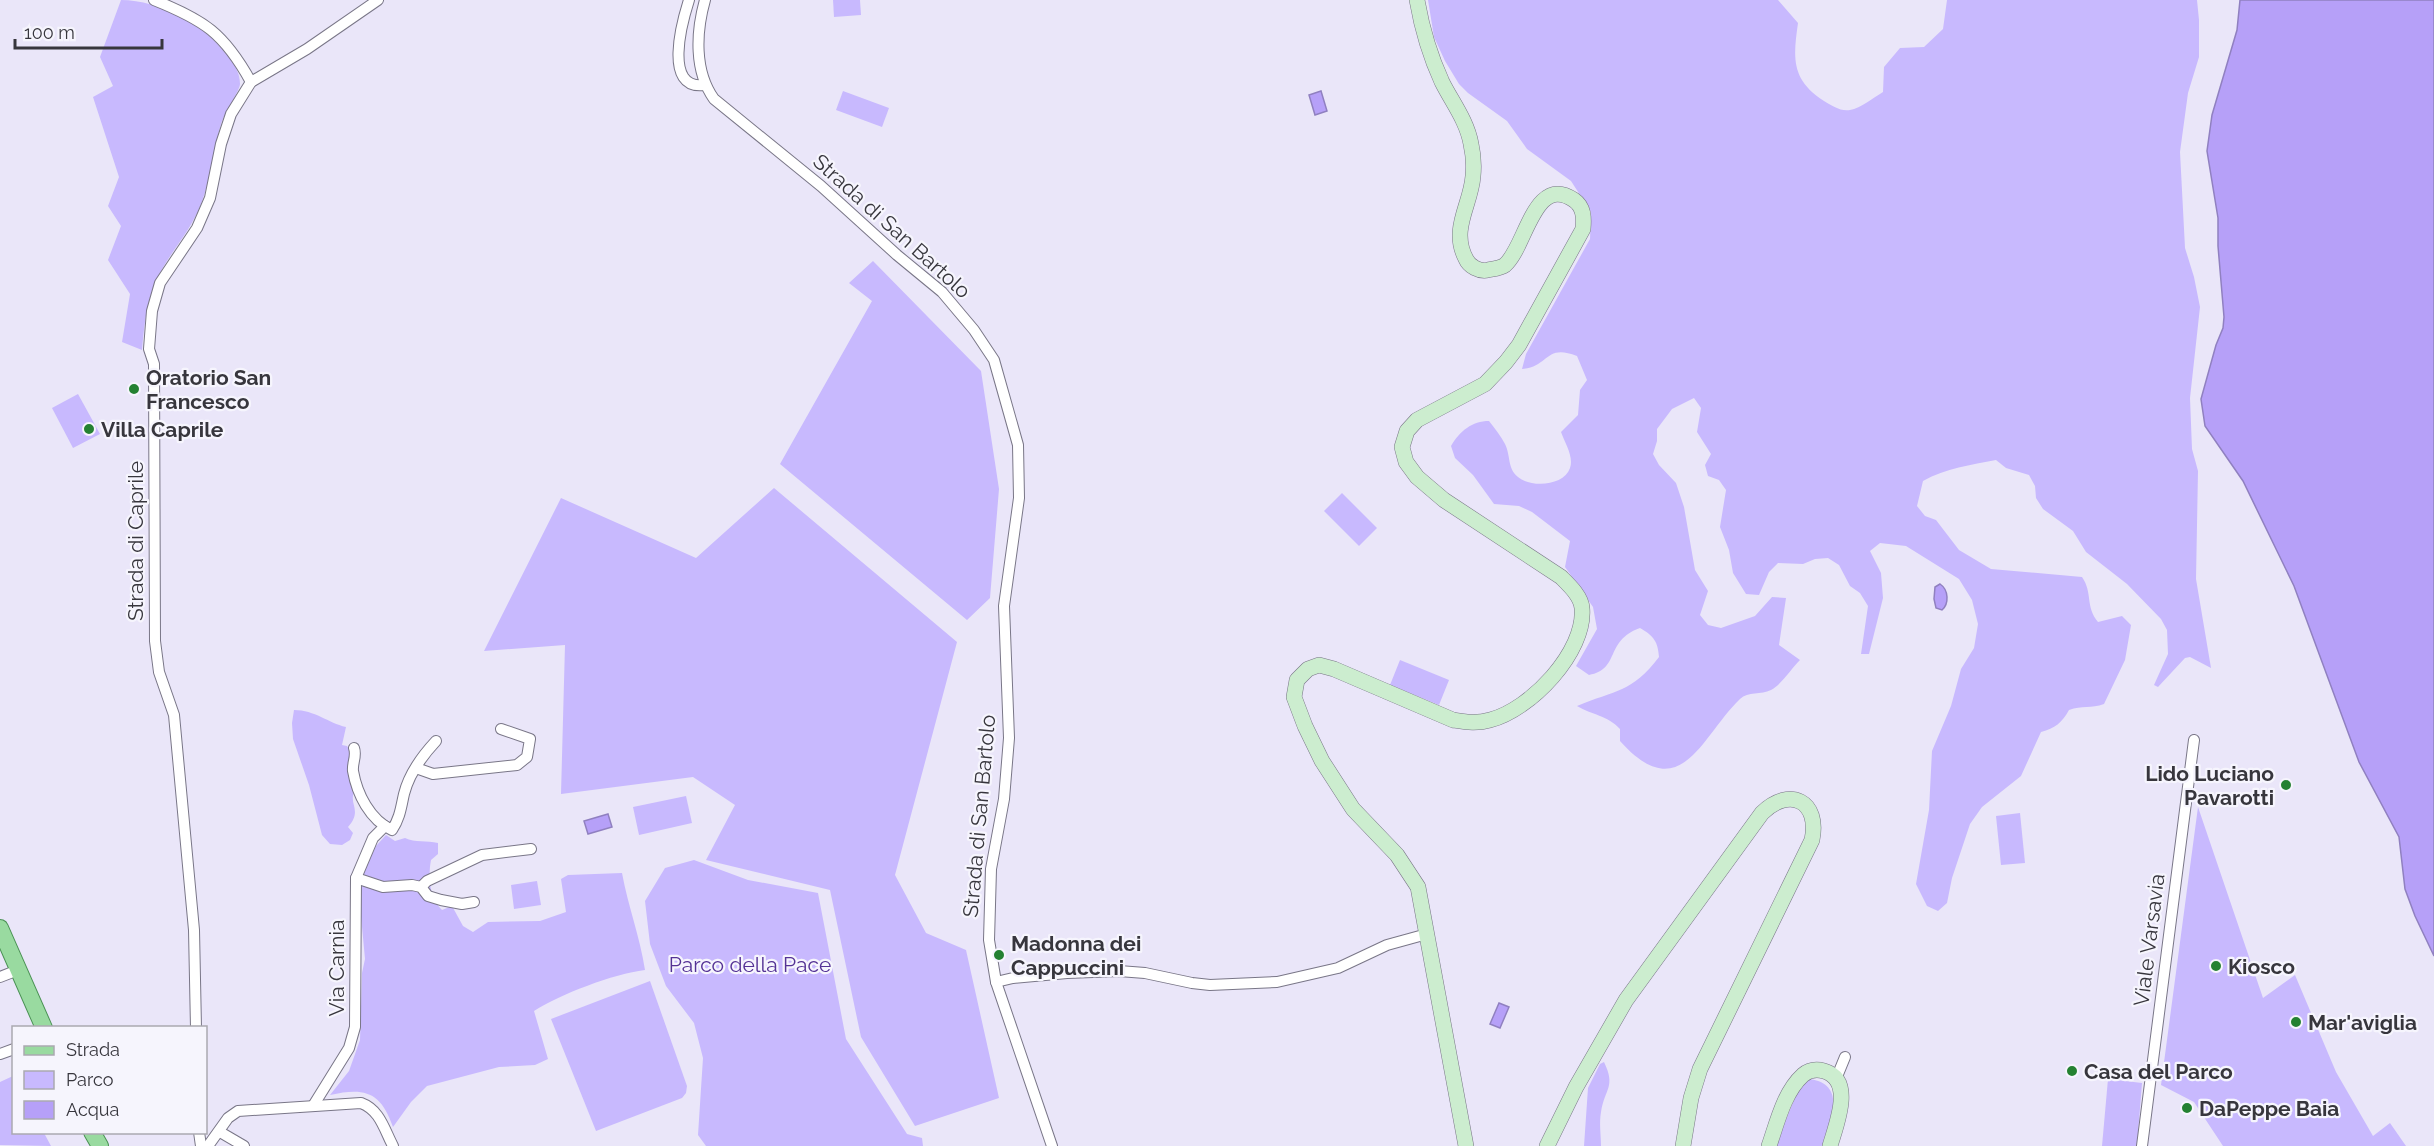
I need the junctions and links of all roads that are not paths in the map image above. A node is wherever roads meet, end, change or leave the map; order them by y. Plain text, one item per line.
1 (154, 0) edge
2 (378, 0) edge
3 (689, 0) edge
4 (705, 0) edge
5 (1417, 0) edge
6 (251, 82) junction
7 (704, 85) junction
8 (501, 729) dead end
9 (2194, 740) dead end
10 (436, 741) dead end
11 (354, 748) dead end
12 (416, 768) junction
13 (385, 826) junction
14 (531, 849) dead end
15 (356, 878) junction
16 (421, 887) junction
17 (474, 902) dead end
18 (0, 928) edge
19 (1427, 934) junction
20 (18, 970) junction
21 (0, 977) edge
22 (996, 982) junction
23 (43, 1026) edge
24 (196, 1026) edge
25 (1845, 1057) dead end
26 (1836, 1079) junction
27 (313, 1106) junction
28 (220, 1132) junction
29 (208, 1146) edge
30 (244, 1146) edge
31 (393, 1146) edge
32 (1052, 1146) edge
33 (1466, 1146) edge
34 (1547, 1146) edge
35 (1683, 1146) edge
36 (1769, 1146) edge
37 (1830, 1146) edge
38 (2142, 1146) edge

1 - 6 street
2 - 6 street, Strada di Caprile
3 - 7 street, Strada di San Bartolo
4 - 7 street
5 - 19 street
6 - 24 street, Strada di Caprile
7 - 22 street, Strada di San Bartolo
8 - 12 street
9 - 38 street, Viale Varsavia
10 - 12 street
11 - 13 street
12 - 13 street, Via Carnia
13 - 15 street, Via Carnia
14 - 16 street
15 - 16 street
15 - 27 street, Via Carnia
16 - 17 street
18 - 20 main road
19 - 22 street
19 - 33 street
20 - 21 street
20 - 23 main road
22 - 32 street, Strada di San Bartolo
25 - 26 street
26 - 36 street
26 - 37 street
27 - 28 street
27 - 31 street
28 - 29 street
28 - 30 street
34 - 35 street

